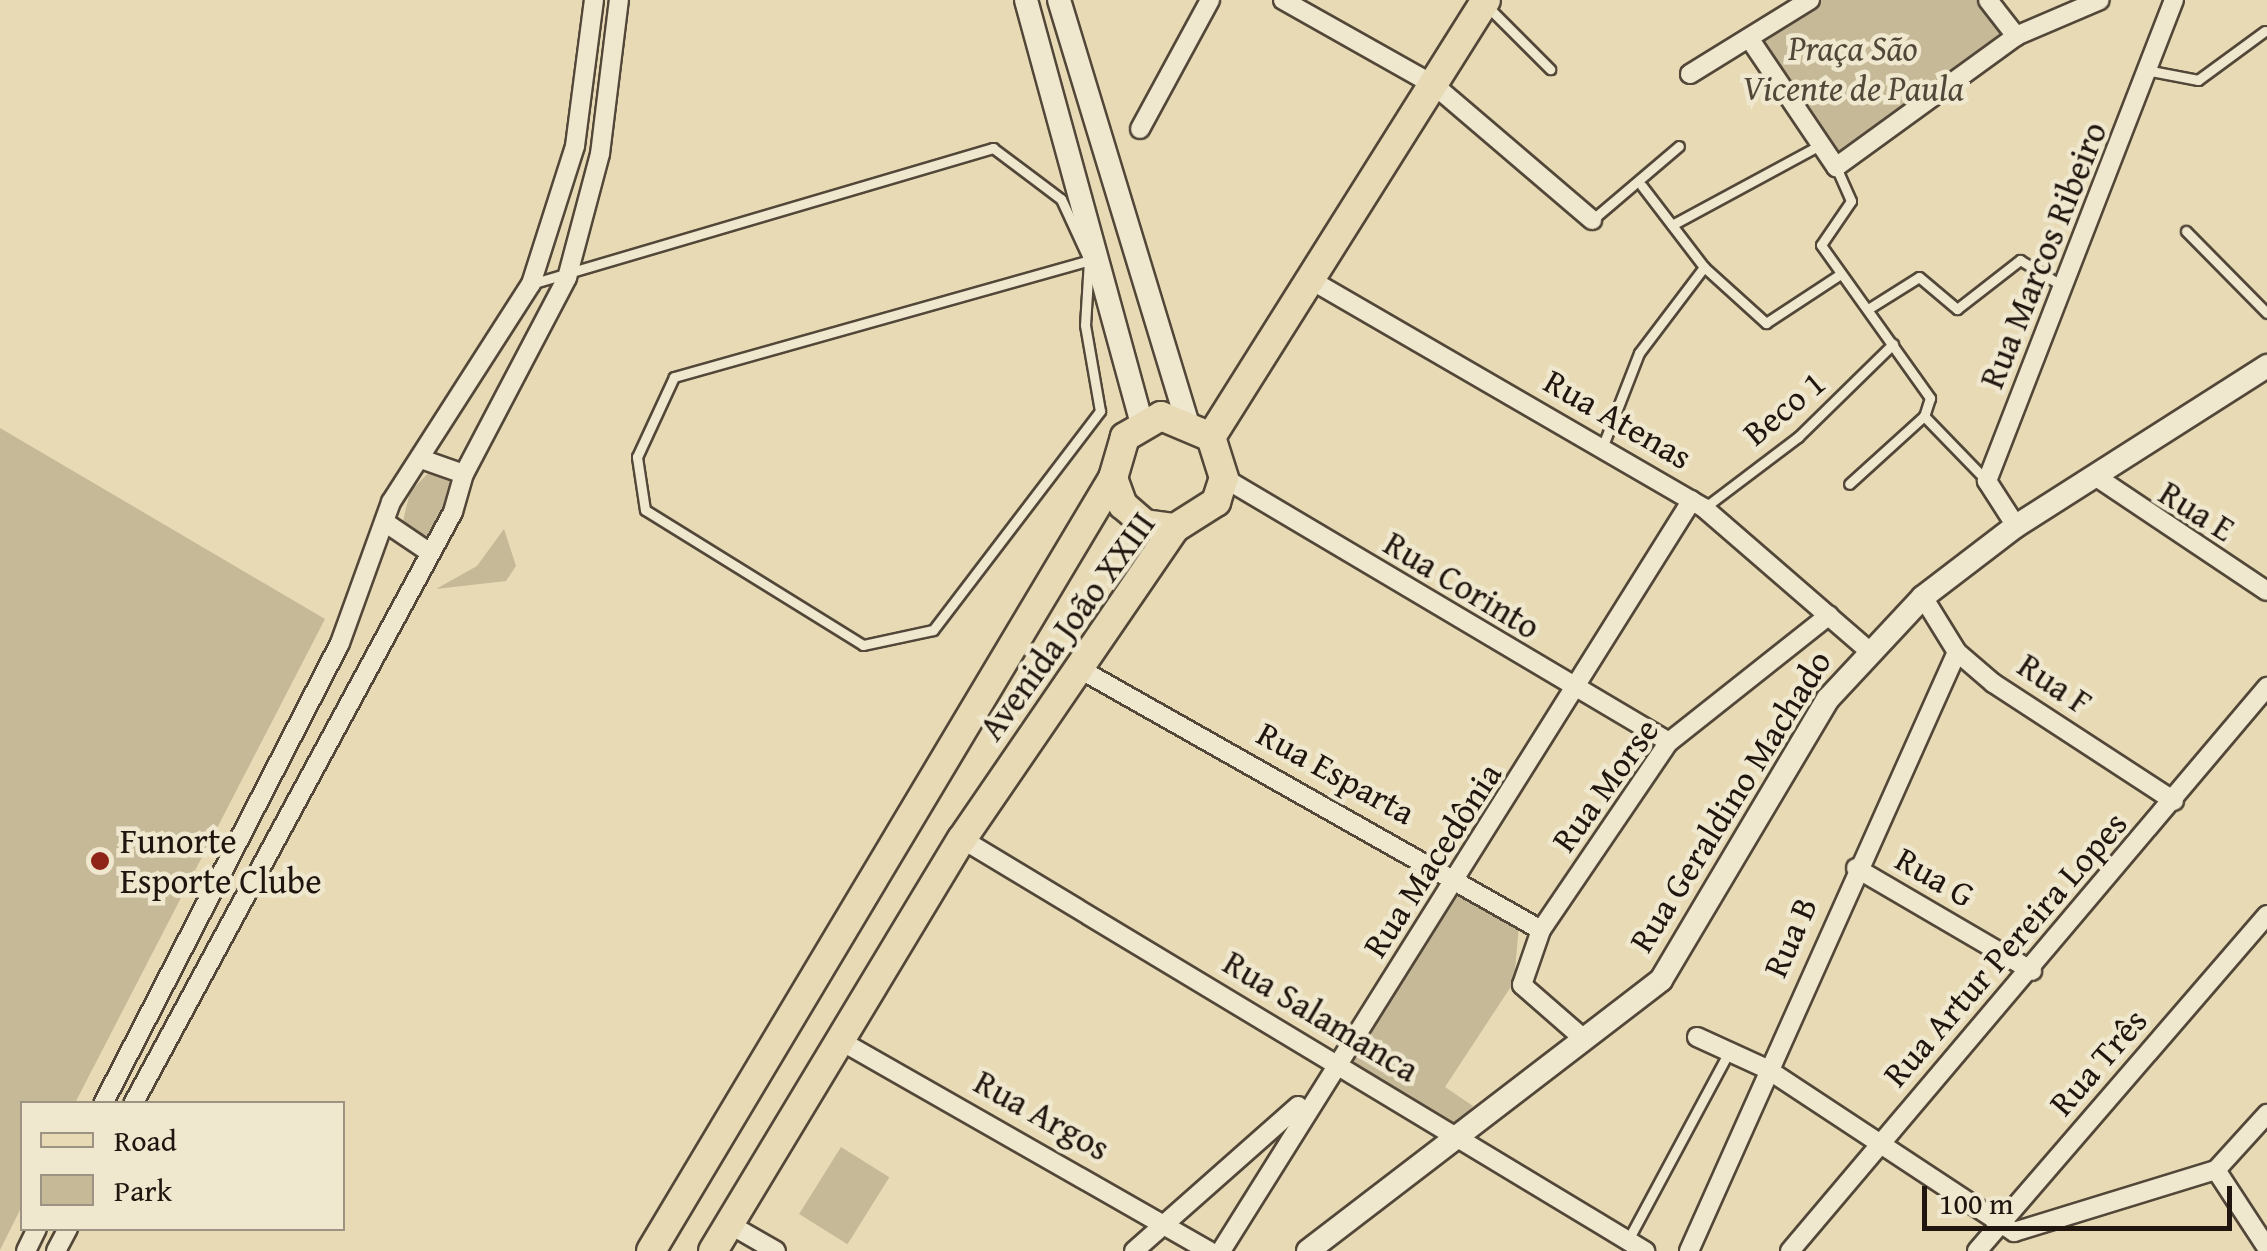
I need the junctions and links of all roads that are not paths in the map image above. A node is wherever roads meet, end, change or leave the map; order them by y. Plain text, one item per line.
1 (594, 0) edge
2 (619, 0) edge
3 (1026, 0) edge
4 (1059, 0) edge
5 (1210, 0) edge
6 (1283, 0) edge
7 (1810, 0) edge
8 (1988, 0) edge
9 (2100, 0) edge
10 (2174, 0) edge
11 (1485, 2) edge
12 (2265, 31) edge
13 (2016, 36) junction
14 (1750, 38) junction
15 (1550, 69) dead end
16 (2150, 71) junction
17 (1690, 74) dead end
18 (1434, 86) junction
19 (1140, 129) dead end
20 (1820, 145) junction
21 (1679, 146) dead end
22 (1836, 167) junction
23 (1642, 186) junction
24 (1592, 220) joint
25 (1672, 225) junction
26 (2186, 231) dead end
27 (1089, 260) junction
28 (1704, 267) junction
29 (1839, 275) junction
30 (567, 278) junction
31 (1312, 280) junction
32 (531, 284) junction
33 (2066, 288) junction
34 (1868, 309) junction
35 (2267, 312) edge
36 (1893, 344) junction
37 (2267, 366) edge
38 (1924, 416) junction
39 (1186, 420) junction
40 (1142, 423) junction
41 (1211, 437) junction
42 (1602, 448) junction
43 (424, 460) junction
44 (464, 474) junction
45 (1112, 478) junction
46 (1224, 478) junction
47 (2098, 478) junction
48 (1987, 481) junction
49 (1848, 484) dead end
50 (1698, 504) junction
51 (386, 523) junction
52 (2016, 526) junction
53 (1175, 528) junction
54 (426, 550) junction
55 (2267, 592) edge
56 (1923, 597) junction
57 (1829, 615) junction
58 (1867, 650) junction
59 (1957, 652) junction
60 (1078, 668) junction
61 (2267, 687) edge
62 (1576, 692) junction
63 (1669, 742) junction
64 (2174, 801) junction
65 (962, 839) junction
66 (1856, 868) junction
67 (1462, 879) junction
68 (211, 897) junction
69 (234, 908) junction
70 (2267, 915) edge
71 (1541, 930) junction
72 (2032, 971) junction
73 (1698, 1037) dead end
74 (1584, 1039) junction
75 (841, 1041) junction
76 (1729, 1052) junction
77 (1336, 1064) junction
78 (1767, 1068) junction
79 (1311, 1094) junction
80 (105, 1101) edge
81 (135, 1101) edge
82 (2267, 1114) edge
83 (1458, 1136) junction
84 (1880, 1143) junction
85 (2216, 1170) junction
86 (1168, 1222) junction
87 (2003, 1223) junction
88 (729, 1224) junction
89 (1628, 1240) junction
90 (2267, 1248) edge
91 (651, 1251) edge
92 (713, 1251) edge
93 (776, 1251) edge
94 (1134, 1251) edge
95 (1208, 1251) edge
96 (1221, 1251) edge
97 (1308, 1251) edge
98 (1645, 1251) edge
99 (1689, 1251) edge
100 (1790, 1251) edge
101 (1977, 1251) edge

1 - 32 street
2 - 30 street
3 - 40 street
4 - 39 street
5 - 19 street
6 - 18 street
7 - 14 street
8 - 13 street
9 - 13 street
10 - 16 street, Rua Marcos Ribeiro
11 - 15 lane
11 - 18 main road
12 - 16 lane
13 - 22 street
14 - 17 street
14 - 20 street
16 - 33 street, Rua Marcos Ribeiro
18 - 24 street
18 - 31 main road
20 - 22 street
20 - 25 lane
21 - 23 lane
22 - 29 lane
23 - 24 lane
23 - 25 lane
25 - 28 lane
26 - 35 lane
27 - 27 lane
27 - 30 lane
28 - 29 lane
28 - 42 lane
29 - 34 lane
30 - 32 lane
30 - 44 street
31 - 41 main road
31 - 42 street, Rua Atenas
32 - 43 street
33 - 34 lane
33 - 48 street, Rua Marcos Ribeiro
34 - 36 lane
36 - 38 lane
36 - 50 lane, Beco 1
37 - 47 street, Rua Geraldino Machado
38 - 48 lane
38 - 49 lane
39 - 40 main road
39 - 41 main road
40 - 45 main road
41 - 46 main road
42 - 50 street, Rua Atenas
43 - 44 street
43 - 51 street
44 - 54 street
45 - 53 main road
45 - 91 main road, Avenida João XXIII
46 - 53 main road, Avenida João XXIII
46 - 62 street, Rua Corinto
47 - 52 street, Rua Geraldino Machado
47 - 55 street, Rua E
48 - 52 street
50 - 57 street, Rua Atenas
50 - 62 street, Rua Macedônia
51 - 54 street
51 - 68 street
52 - 56 street, Rua Geraldino Machado
53 - 60 main road, Avenida João XXIII
54 - 69 street
56 - 58 street, Rua Geraldino Machado
56 - 59 street, Rua F
57 - 58 street, Rua Atenas
57 - 63 street, Rua Morse
58 - 74 street, Rua Geraldino Machado
59 - 64 street, Rua F
59 - 66 street, Rua B
60 - 65 main road, Avenida João XXIII
60 - 67 street, Rua Esparta
61 - 64 street, Rua Artur Pereira Lopes
62 - 63 street, Rua Corinto
62 - 67 street, Rua Macedônia
63 - 71 street, Rua Morse
64 - 72 street, Rua Artur Pereira Lopes
65 - 75 main road, Avenida João XXIII
65 - 77 street, Rua Salamanca
66 - 72 street, Rua G
66 - 78 street, Rua B
67 - 71 street, Rua Esparta
67 - 77 street, Rua Macedônia
68 - 69 street
68 - 80 street
69 - 81 street
70 - 87 street, Rua Três
71 - 74 street
72 - 84 street, Rua Artur Pereira Lopes
73 - 76 street
74 - 83 street, Rua Geraldino Machado
75 - 86 street, Rua Argos
75 - 88 main road, Avenida João XXIII
76 - 78 street
76 - 89 lane
77 - 79 street, Rua Macedônia
77 - 83 street, Rua Salamanca
78 - 84 street
78 - 99 street, Rua B
79 - 86 street
79 - 96 street, Rua Macedônia
82 - 85 street
83 - 89 street, Rua Salamanca
83 - 97 street, Rua Geraldino Machado
84 - 87 street
84 - 100 street, Rua Artur Pereira Lopes
85 - 87 street
85 - 90 street
86 - 94 street
86 - 95 street, Rua Argos
87 - 101 street, Rua Três
88 - 92 main road, Avenida João XXIII
88 - 93 street
89 - 98 street, Rua Salamanca

